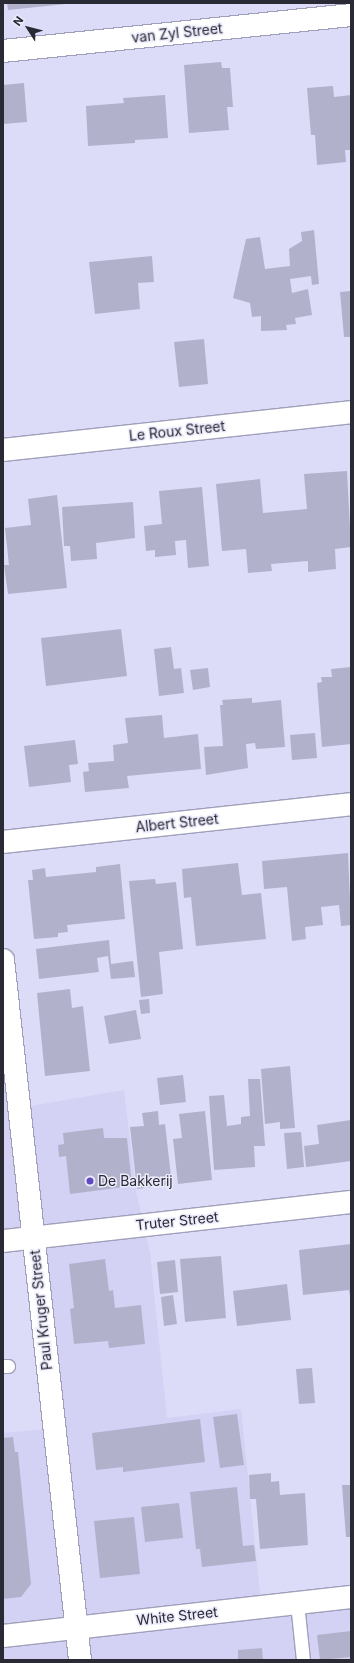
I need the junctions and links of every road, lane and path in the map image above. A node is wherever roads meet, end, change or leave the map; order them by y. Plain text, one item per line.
1 (351, 15) edge
2 (3, 51) edge
3 (351, 412) edge
4 (3, 450) edge
5 (351, 804) edge
6 (3, 842) edge
7 (3, 960) edge
8 (351, 1202) edge
9 (33, 1237) junction
10 (3, 1241) edge
11 (351, 1597) edge
12 (297, 1603) junction
13 (77, 1628) junction
14 (3, 1636) edge
15 (80, 1660) edge
16 (303, 1660) edge

1 - 2 street, van Zyl Street
3 - 4 street, Le Roux Street
5 - 6 street, Albert Street
7 - 9 street, Paul Kruger Street
8 - 9 street, Truter Street
9 - 10 street, Truter Street
9 - 13 street, Paul Kruger Street
11 - 12 street, White Street
12 - 13 street, White Street
12 - 16 lane
13 - 14 street, White Street
13 - 15 street, Paul Kruger Street

